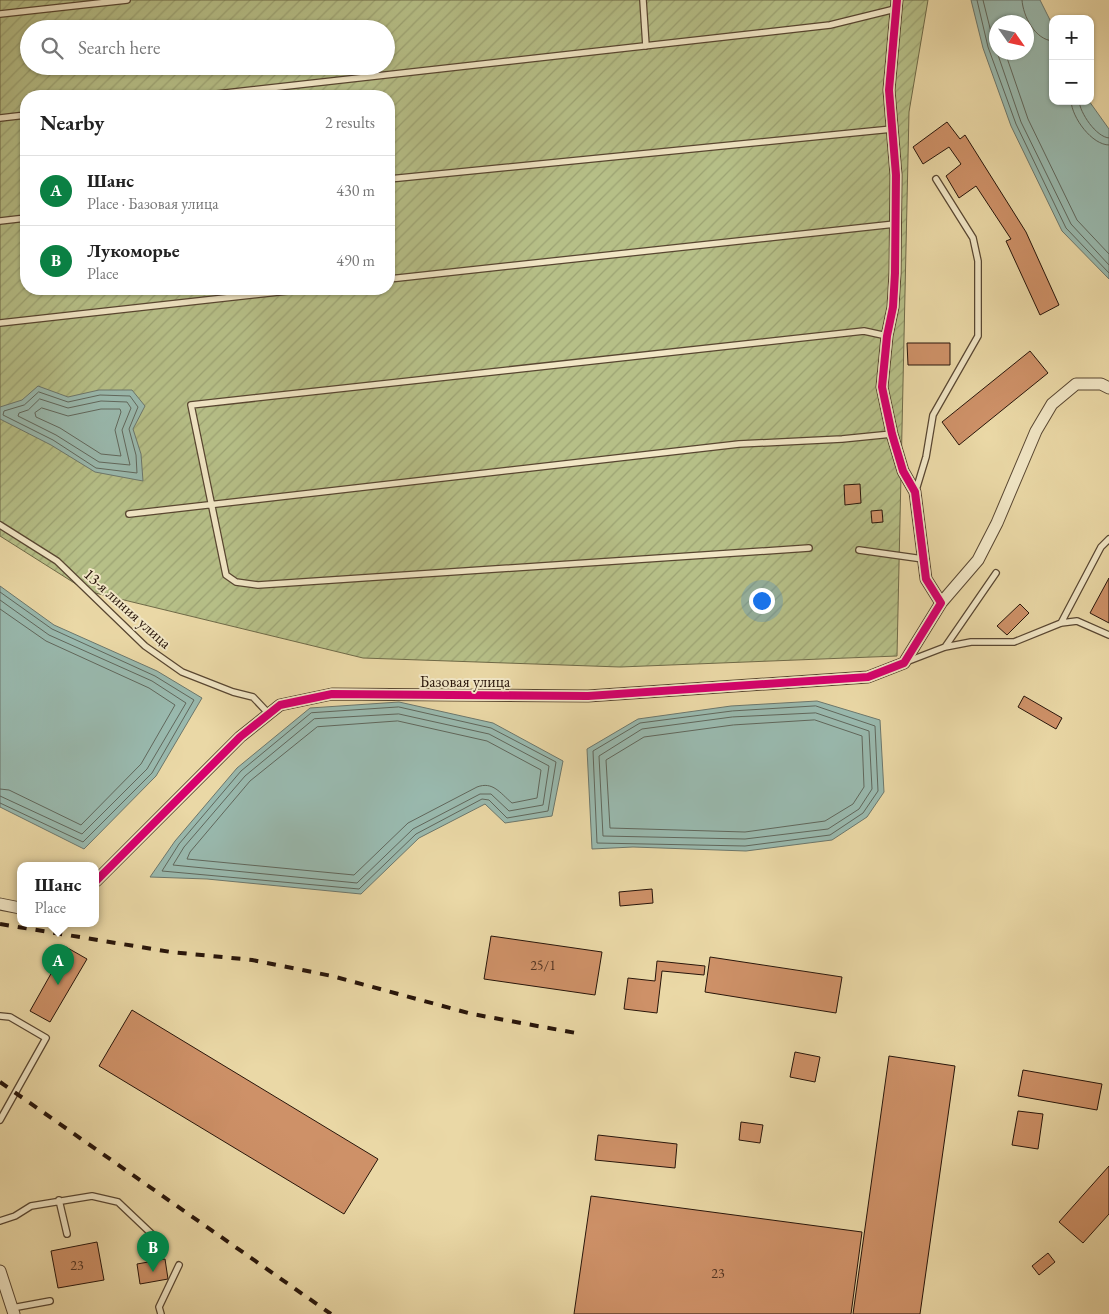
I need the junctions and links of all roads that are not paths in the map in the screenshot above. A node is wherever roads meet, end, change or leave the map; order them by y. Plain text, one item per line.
1 (127, 0) edge
2 (643, 0) edge
3 (896, 5) edge
4 (0, 14) edge
5 (646, 46) junction
6 (395, 74) edge
7 (386, 75) edge
8 (252, 90) edge
9 (20, 116) edge
10 (0, 118) edge
11 (892, 129) junction
12 (395, 178) edge
13 (936, 179) dead end
14 (20, 219) edge
15 (0, 221) edge
16 (895, 224) junction
17 (395, 279) edge
18 (252, 295) edge
19 (0, 323) edge
20 (887, 336) junction
21 (1109, 388) edge
22 (892, 434) junction
23 (915, 492) junction
24 (212, 502) junction
25 (129, 514) dead end
26 (0, 525) edge
27 (1109, 539) edge
28 (809, 548) dead end
29 (859, 550) dead end
30 (923, 559) junction
31 (996, 573) dead end
32 (941, 603) junction
33 (1061, 623) junction
34 (1109, 635) edge
35 (945, 647) junction
36 (904, 663) junction
37 (269, 714) junction
38 (99, 878) edge
39 (0, 904) edge
40 (17, 907) edge
41 (0, 1016) edge
42 (0, 1120) edge
43 (59, 1200) junction
44 (0, 1221) edge
45 (68, 1234) dead end
46 (156, 1238) dead end
47 (179, 1265) dead end
48 (0, 1270) edge
49 (50, 1301) dead end
50 (13, 1311) edge
51 (161, 1314) edge

1 - 4 lane
2 - 5 lane
3 - 5 lane
3 - 11 street
5 - 6 lane
7 - 8 lane
9 - 10 lane
11 - 12 lane
11 - 16 street
13 - 23 lane
14 - 15 lane
16 - 17 lane
16 - 20 street
18 - 19 lane
20 - 22 street
20 - 24 lane
21 - 32 street
22 - 23 street
22 - 24 lane
23 - 30 street
24 - 25 lane
24 - 28 lane
26 - 37 lane, 13-я линия улица
27 - 33 lane
29 - 30 lane
30 - 32 street
31 - 35 lane
32 - 36 street
33 - 34 lane
33 - 35 lane
35 - 36 lane
36 - 37 street, Базовая улица
37 - 38 street, Базовая улица
39 - 40 street
41 - 42 lane
43 - 44 lane
43 - 45 lane
43 - 46 lane
47 - 51 lane
48 - 50 street
49 - 50 lane

